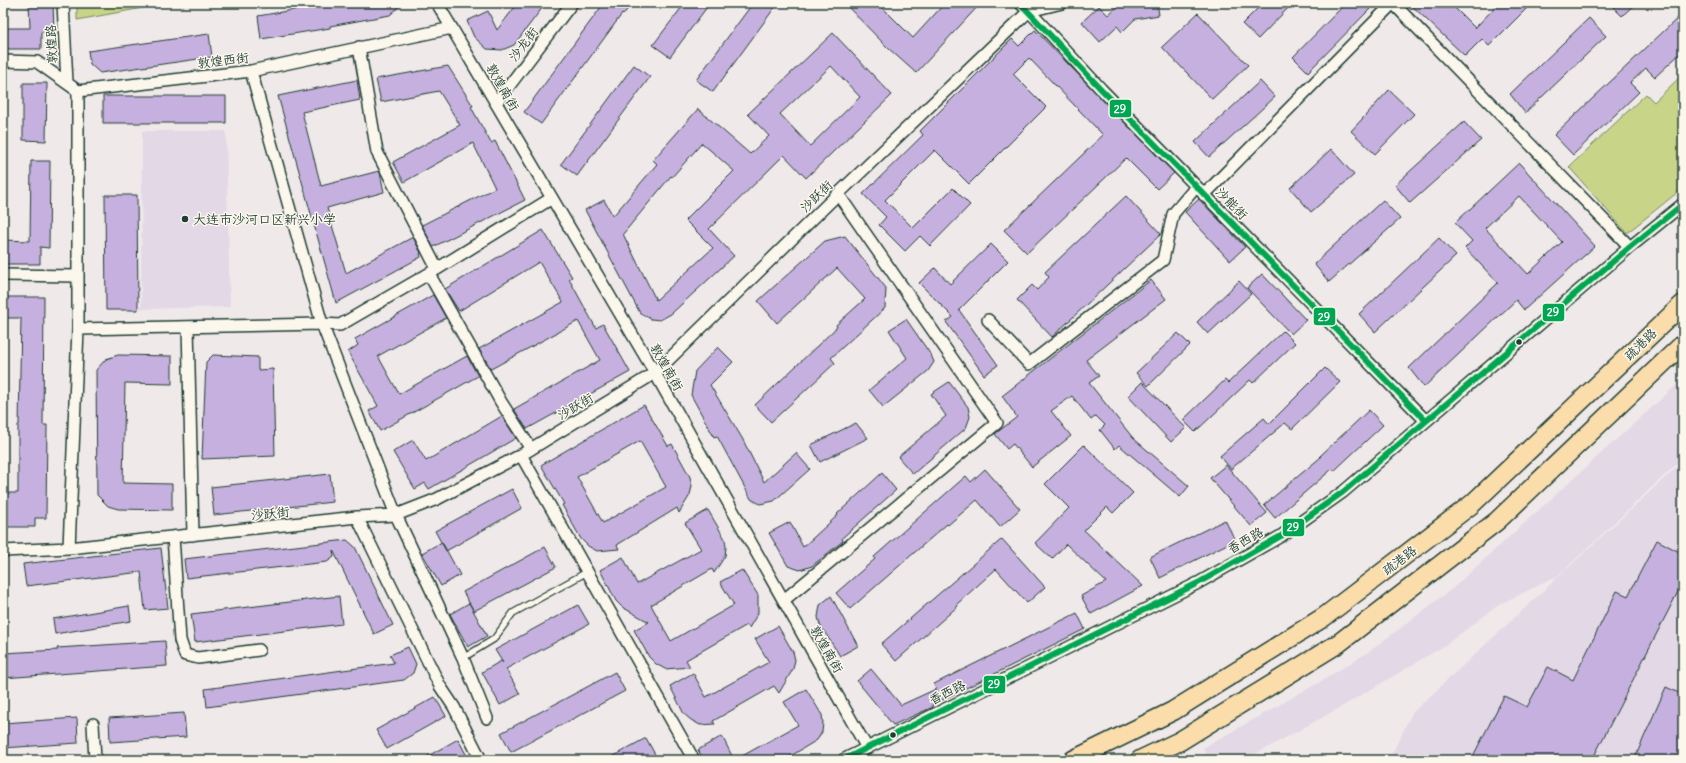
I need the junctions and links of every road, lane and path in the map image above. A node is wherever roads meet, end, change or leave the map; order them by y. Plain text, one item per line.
1 (62, 3) edge
2 (437, 3) edge
3 (572, 3) edge
4 (1020, 3) edge
5 (1062, 3) edge
6 (1393, 3) edge
7 (1029, 11) junction
8 (452, 28) junction
9 (360, 47) junction
10 (3, 61) edge
11 (251, 70) junction
12 (67, 83) junction
13 (78, 91) junction
14 (496, 103) junction
15 (1200, 191) junction
16 (838, 194) junction
17 (552, 198) junction
18 (1683, 204) edge
19 (1630, 247) junction
20 (433, 272) junction
21 (3, 275) edge
22 (78, 276) junction
23 (1683, 304) edge
24 (988, 320) dead end
25 (322, 324) junction
26 (188, 327) junction
27 (78, 329) junction
28 (1683, 344) edge
29 (656, 373) junction
30 (1426, 422) junction
31 (526, 452) junction
32 (396, 515) junction
33 (357, 517) junction
34 (193, 535) junction
35 (173, 537) junction
36 (69, 548) junction
37 (3, 551) edge
38 (587, 572) junction
39 (784, 600) junction
40 (260, 650) dead end
41 (463, 658) junction
42 (487, 718) dead end
43 (93, 724) dead end
44 (867, 748) junction
45 (95, 760) edge
46 (482, 760) edge
47 (694, 760) edge
48 (843, 760) edge
49 (1073, 760) edge
50 (1140, 760) edge

1 - 12 street, 敦煌路
2 - 8 street, 敦煌南街
3 - 14 street, 沙龙街
4 - 7 street, 沙能街
5 - 7 street
6 - 15 street
6 - 19 street
7 - 15 street, 沙能街
7 - 16 street, 沙跃街
8 - 9 street, 敦煌西街
8 - 14 street, 敦煌南街
9 - 11 street, 敦煌西街
9 - 20 street
10 - 12 street
11 - 13 street, 敦煌西街
11 - 25 street
12 - 13 street
13 - 22 street
14 - 17 street, 敦煌南街
15 - 24 street
15 - 30 street, 沙能街
16 - 29 street, 沙跃街
16 - 39 street
17 - 20 street
17 - 29 street, 敦煌南街
18 - 19 street, 香西路
19 - 30 street, 香西路
20 - 25 street
20 - 31 street
21 - 22 street
22 - 27 street
23 - 49 highway, 疏港路
25 - 26 street
25 - 32 street
26 - 27 street
26 - 34 street
27 - 36 street
28 - 50 highway
29 - 31 street, 沙跃街
29 - 39 street, 敦煌南街
30 - 44 street, 香西路
31 - 32 street, 沙跃街
31 - 38 street
32 - 33 street, 沙跃街
32 - 41 street
33 - 34 street, 沙跃街
33 - 46 street
34 - 35 street, 沙跃街
35 - 36 street, 沙跃街
35 - 40 street
36 - 37 street, 沙跃街
38 - 41 lane
38 - 47 street
39 - 44 street, 敦煌南街
41 - 42 street
43 - 45 street
44 - 48 street, 香西路

